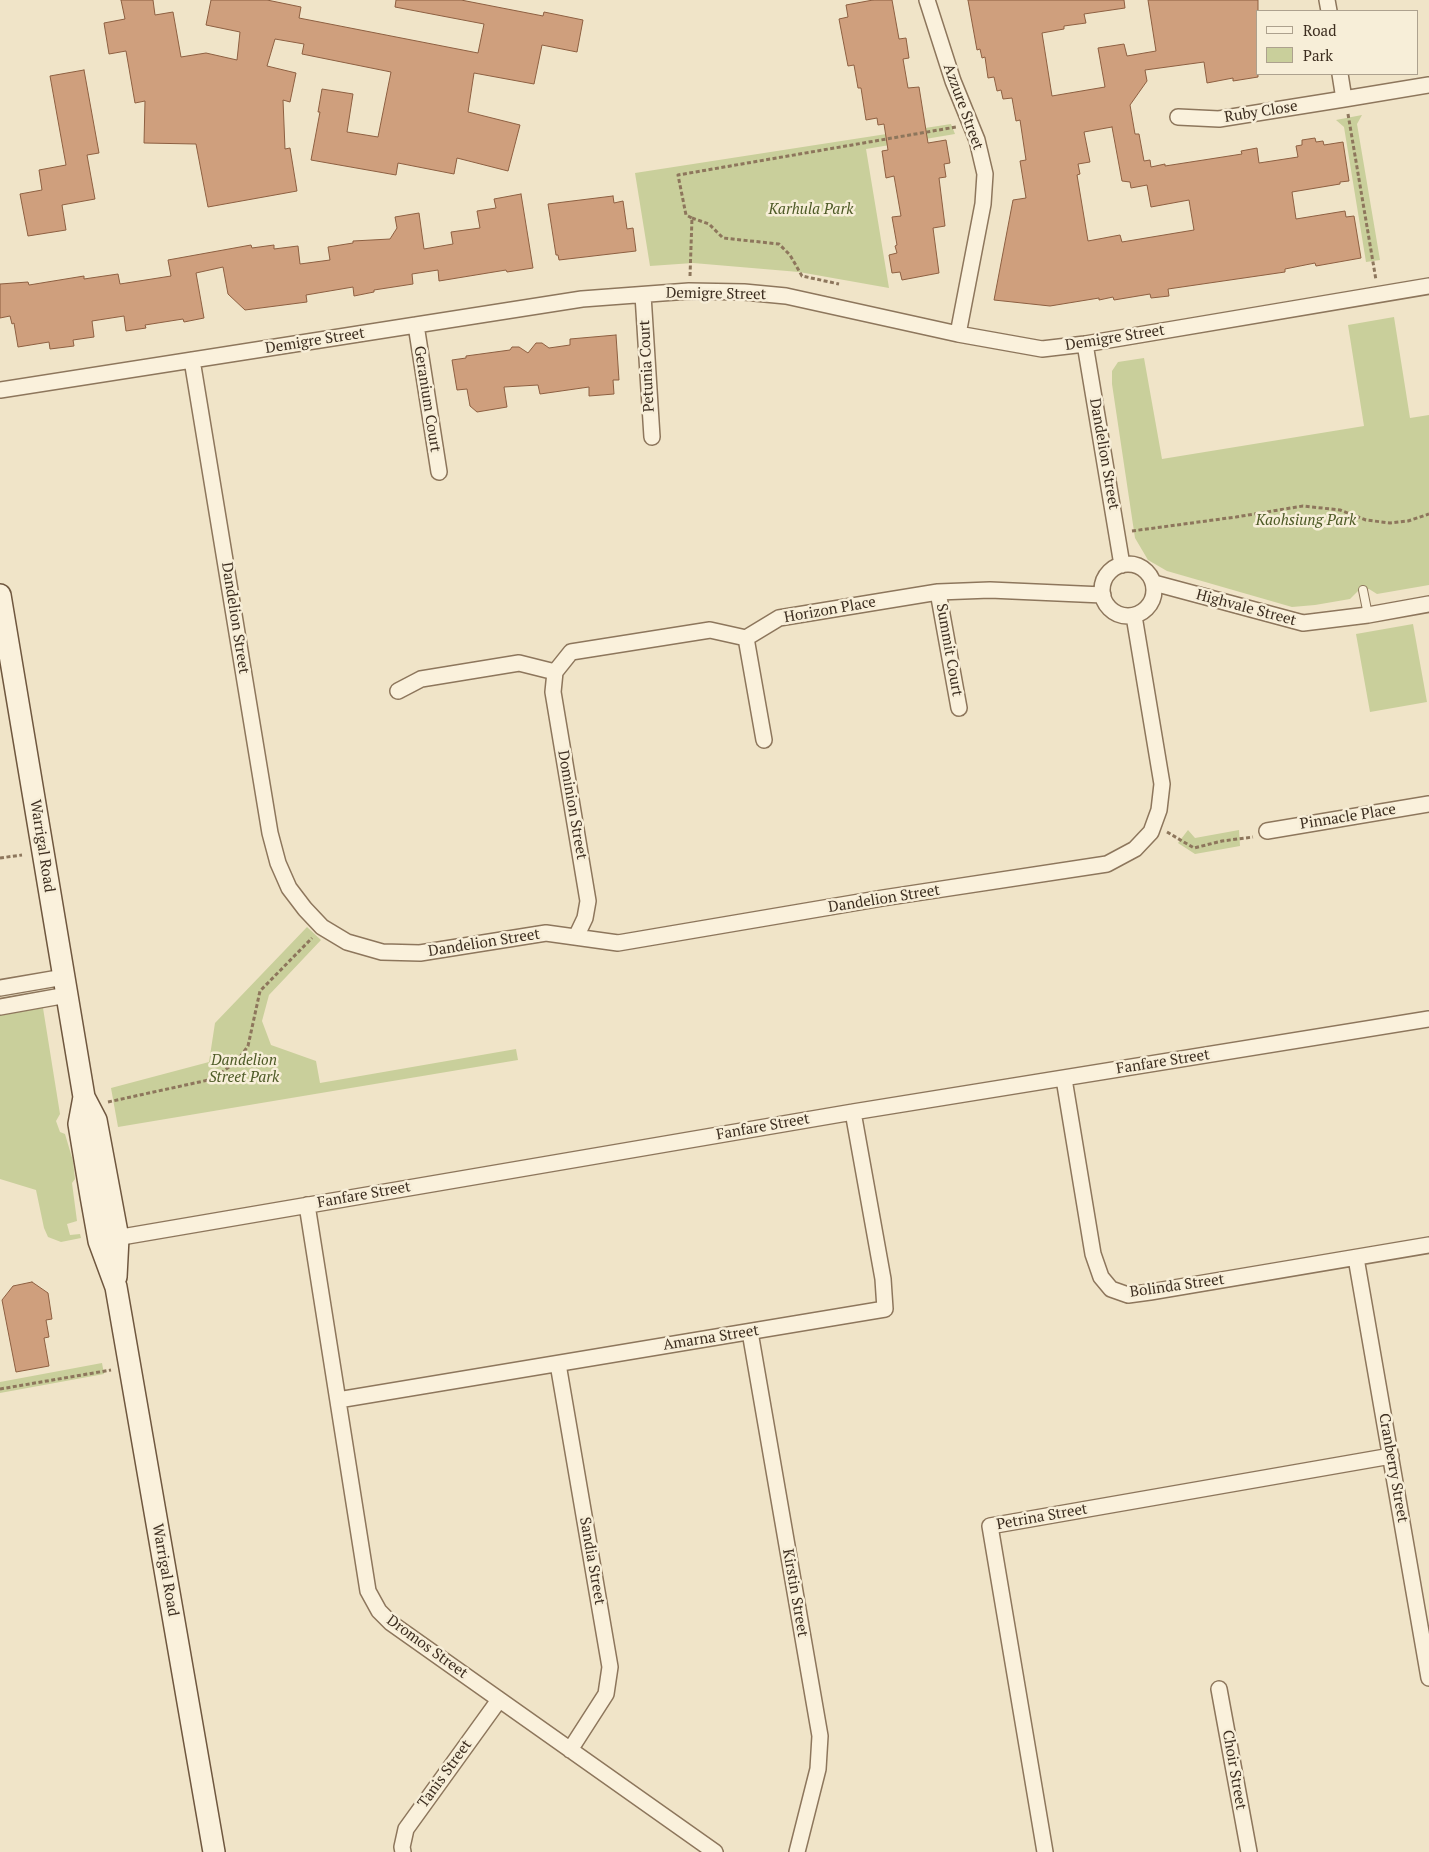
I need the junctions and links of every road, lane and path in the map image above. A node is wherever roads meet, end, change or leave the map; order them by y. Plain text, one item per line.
1 (927, 0) edge
2 (1340, 75) edge
3 (1429, 85) edge
4 (1344, 99) junction
5 (1178, 117) dead end
6 (970, 121) junction
7 (692, 218) junction
8 (839, 284) dead end
9 (1429, 286) edge
10 (690, 291) junction
11 (643, 295) junction
12 (1378, 295) junction
13 (416, 325) junction
14 (958, 334) junction
15 (1086, 344) junction
16 (192, 360) junction
17 (0, 390) edge
18 (652, 437) dead end
19 (439, 472) dead end
20 (1429, 514) edge
21 (1117, 532) junction
22 (1122, 565) junction
23 (1154, 583) junction
24 (1364, 590) dead end
25 (938, 592) junction
26 (1102, 594) junction
27 (0, 595) edge
28 (1429, 604) edge
29 (1368, 615) junction
30 (1134, 616) junction
31 (746, 638) junction
32 (555, 672) junction
33 (398, 691) dead end
34 (959, 708) dead end
35 (764, 740) dead end
36 (1429, 804) edge
37 (1155, 825) junction
38 (1267, 831) joint
39 (22, 855) dead end
40 (0, 858) edge
41 (322, 927) junction
42 (576, 937) junction
43 (65, 986) junction
44 (0, 988) edge
45 (0, 1007) edge
46 (1429, 1019) edge
47 (1064, 1078) junction
48 (108, 1102) dead end
49 (853, 1112) junction
50 (307, 1205) junction
51 (108, 1240) junction
52 (1429, 1245) edge
53 (1356, 1258) junction
54 (750, 1332) junction
55 (558, 1364) junction
56 (129, 1366) junction
57 (0, 1389) edge
58 (338, 1400) junction
59 (1391, 1456) junction
60 (1429, 1678) edge
61 (1219, 1689) dead end
62 (499, 1700) junction
63 (570, 1750) junction
64 (214, 1852) edge
65 (403, 1852) edge
66 (715, 1852) edge
67 (797, 1852) edge
68 (1043, 1852) edge
69 (1249, 1852) edge

1 - 6 street, Azzure Street
2 - 4 street
3 - 4 street, Ruby Close
4 - 5 street, Ruby Close
4 - 12 path
6 - 7 path
6 - 14 street, Azzure Street
7 - 8 path
7 - 10 path
9 - 12 street, Demigre Street
10 - 11 street, Demigre Street
10 - 14 street, Demigre Street
11 - 13 street, Demigre Street
11 - 18 street, Petunia Court
12 - 15 street, Demigre Street
13 - 16 street, Demigre Street
13 - 19 street, Geranium Court
14 - 15 street, Demigre Street
15 - 21 street, Dandelion Street
16 - 17 street, Demigre Street
16 - 41 street, Dandelion Street
20 - 21 path
21 - 22 street, Dandelion Street
22 - 23 street
22 - 26 street
23 - 29 street, Highvale Street
23 - 30 street
24 - 29 lane
25 - 26 street, Horizon Place
25 - 31 street, Horizon Place
25 - 34 street, Summit Court
26 - 30 street
27 - 43 main road, Warrigal Road
28 - 29 street, Highvale Street
30 - 37 street, Dandelion Street
31 - 32 street
31 - 35 street
32 - 33 street
32 - 42 street, Dominion Street
36 - 38 street, Pinnacle Place
37 - 38 path
37 - 42 street, Dandelion Street
39 - 40 path
41 - 42 street, Dandelion Street
41 - 48 path
43 - 44 street
43 - 45 street
43 - 51 main road, Warrigal Road
46 - 47 street, Fanfare Street
47 - 49 street, Fanfare Street
47 - 53 street, Bolinda Street
49 - 50 street, Fanfare Street
49 - 54 street, Amarna Street
50 - 51 street, Fanfare Street
50 - 58 street, Dromos Street
51 - 56 main road, Warrigal Road
52 - 53 street, Bolinda Street
53 - 59 street, Cranberry Street
54 - 55 street, Amarna Street
54 - 67 street, Kirstin Street
55 - 58 street, Amarna Street
55 - 63 street, Sandia Street
56 - 57 path
56 - 64 main road, Warrigal Road
58 - 62 street, Dromos Street
59 - 60 street, Cranberry Street
59 - 68 street, Petrina Street
61 - 69 street, Choir Street
62 - 63 street, Dromos Street
62 - 65 street, Tanis Street
63 - 66 street, Dromos Street

